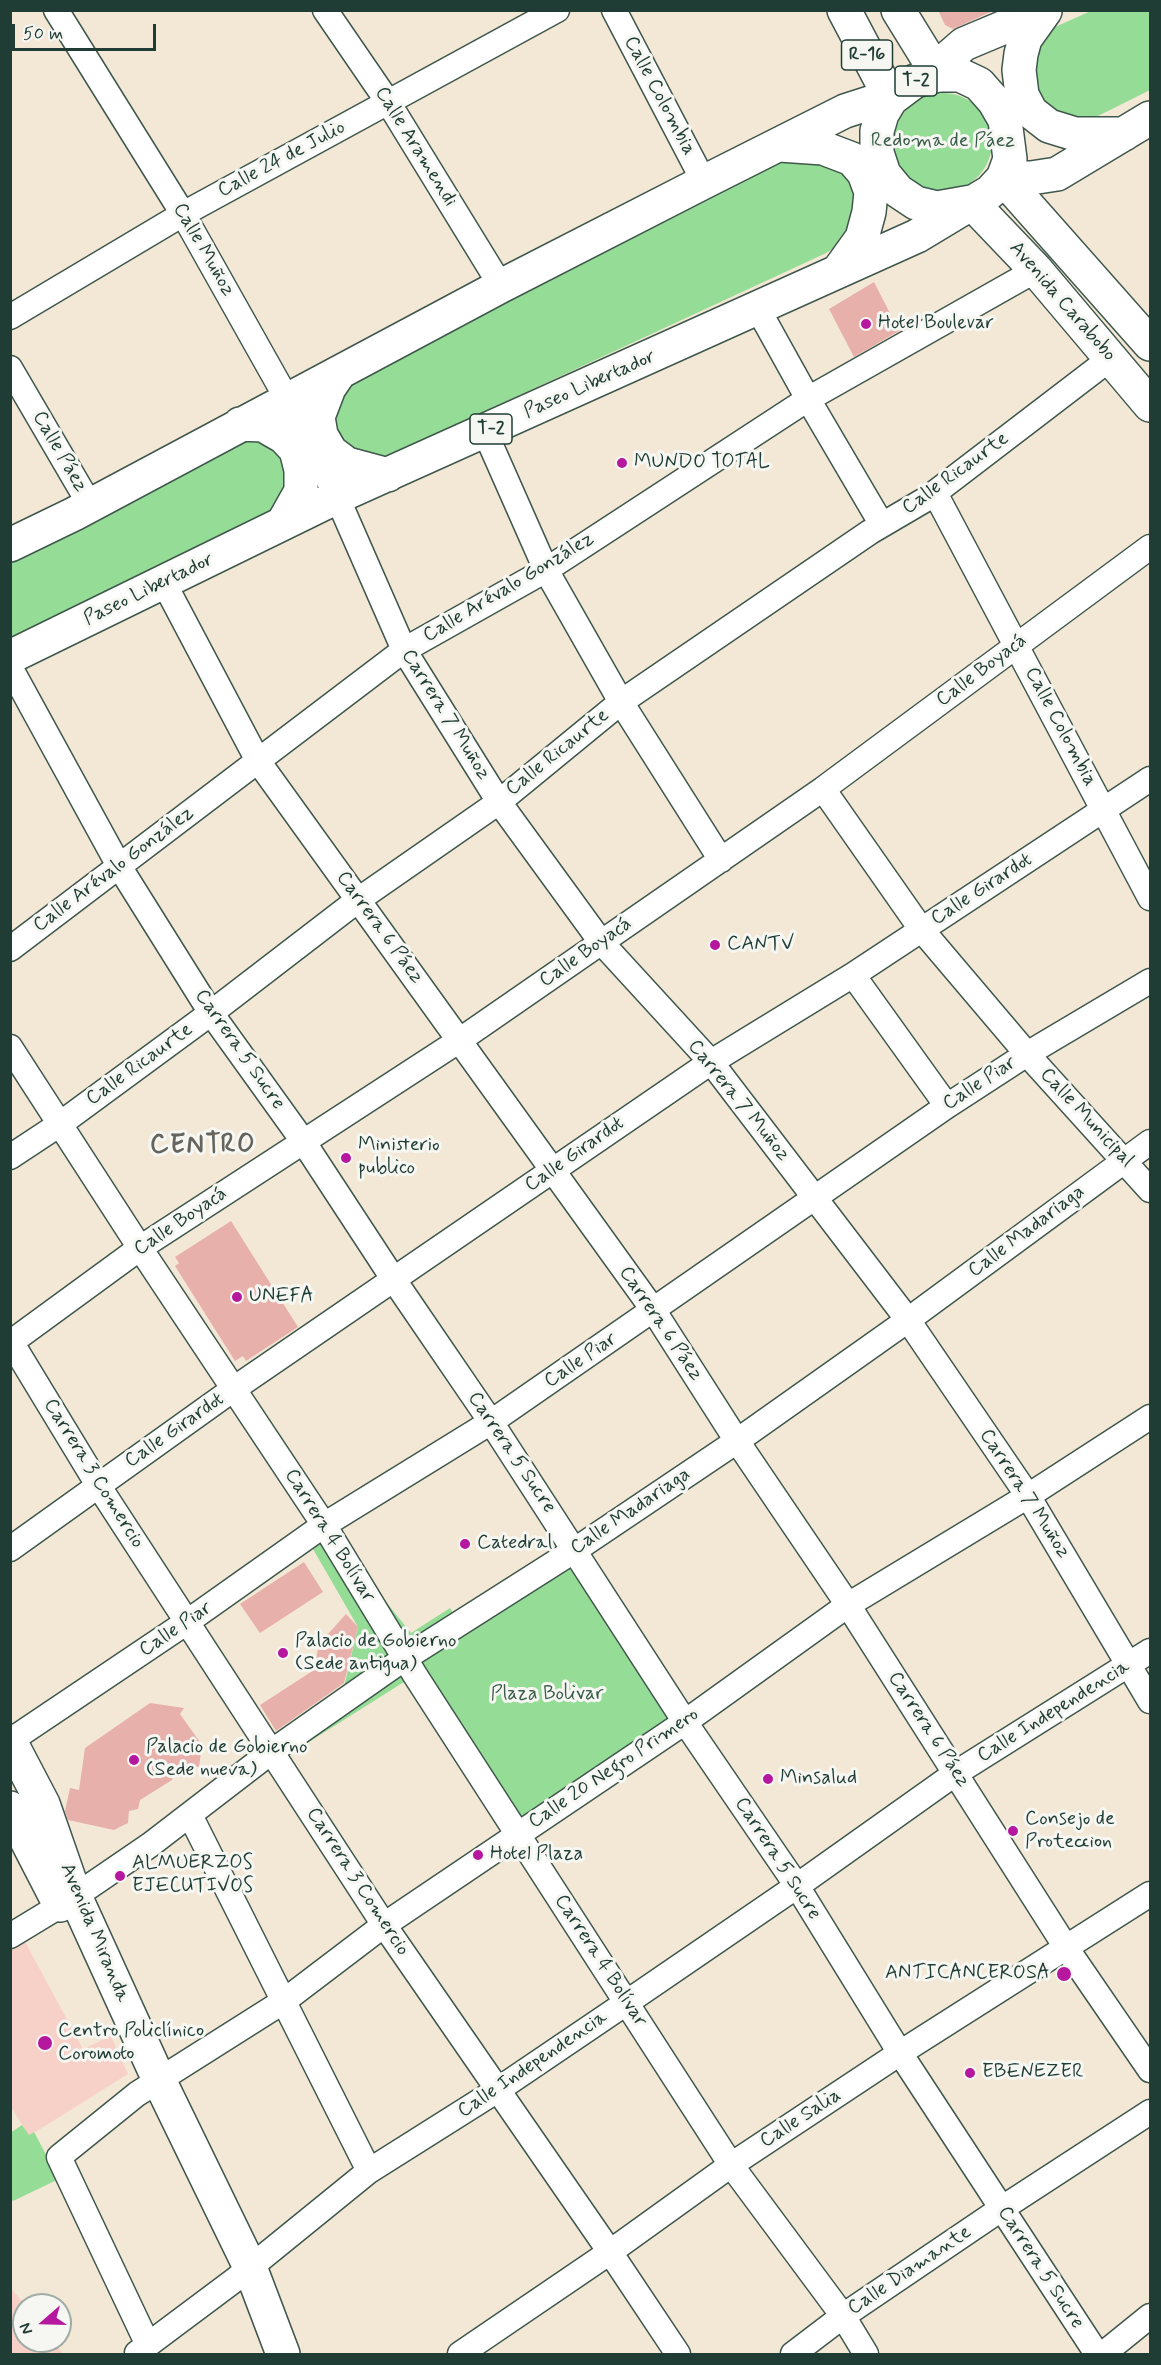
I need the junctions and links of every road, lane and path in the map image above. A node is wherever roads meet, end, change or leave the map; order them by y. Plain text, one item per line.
1 (56, 10) edge
2 (325, 10) edge
3 (557, 10) edge
4 (614, 10) edge
5 (844, 10) edge
6 (898, 10) edge
7 (1045, 11) edge
8 (938, 75) junction
9 (891, 99) junction
10 (388, 102) junction
11 (1137, 126) edge
12 (778, 145) junction
13 (1003, 178) junction
14 (704, 182) junction
15 (971, 202) junction
16 (183, 214) junction
17 (839, 270) junction
18 (1036, 270) junction
19 (501, 286) junction
20 (758, 309) junction
21 (10, 316) edge
22 (1150, 344) edge
23 (1111, 358) junction
24 (10, 368) edge
25 (340, 372) junction
26 (287, 399) junction
27 (808, 399) junction
28 (1150, 405) edge
29 (240, 424) junction
30 (485, 432) junction
31 (388, 475) junction
32 (935, 493) junction
33 (337, 497) junction
34 (90, 505) junction
35 (283, 523) junction
36 (882, 525) junction
37 (10, 545) edge
38 (1150, 547) edge
39 (546, 570) junction
40 (164, 584) junction
41 (1017, 645) junction
42 (404, 650) junction
43 (10, 657) edge
44 (10, 667) edge
45 (621, 702) junction
46 (258, 761) junction
47 (1150, 779) edge
48 (823, 789) junction
49 (499, 802) junction
50 (1104, 809) junction
51 (721, 860) junction
52 (119, 866) junction
53 (1150, 898) edge
54 (358, 900) junction
55 (921, 929) junction
56 (601, 942) junction
57 (10, 949) edge
58 (853, 975) junction
59 (1150, 981) edge
60 (211, 1013) junction
61 (460, 1040) junction
62 (10, 1047) edge
63 (1027, 1054) junction
64 (711, 1062) junction
65 (947, 1106) junction
66 (60, 1124) junction
67 (303, 1141) junction
68 (1150, 1142) edge
69 (10, 1157) edge
70 (1125, 1160) junction
71 (554, 1170) junction
72 (1150, 1190) edge
73 (815, 1197) junction
74 (140, 1248) junction
75 (394, 1280) junction
76 (654, 1311) junction
77 (908, 1320) junction
78 (11, 1342) edge
79 (235, 1388) junction
80 (1150, 1417) edge
81 (491, 1422) junction
82 (737, 1441) junction
83 (98, 1485) junction
84 (1028, 1496) junction
85 (324, 1525) junction
86 (10, 1549) edge
87 (575, 1550) junction
88 (848, 1605) junction
89 (187, 1622) junction
90 (1150, 1651) edge
91 (405, 1658) junction
92 (1130, 1665) junction
93 (1150, 1701) edge
94 (686, 1722) junction
95 (10, 1741) edge
96 (271, 1752) junction
97 (956, 1773) junction
98 (10, 1808) edge
99 (190, 1815) junction
100 (519, 1834) junction
101 (797, 1886) junction
102 (1150, 1894) edge
103 (68, 1901) junction
104 (384, 1925) junction
105 (10, 1936) edge
106 (1067, 1949) junction
107 (284, 2001) junction
108 (626, 2003) junction
109 (900, 2053) junction
110 (1150, 2070) edge
111 (153, 2084) junction
112 (499, 2089) junction
113 (1150, 2112) edge
114 (731, 2165) junction
115 (369, 2171) junction
116 (1001, 2210) junction
117 (610, 2253) junction
118 (243, 2273) junction
119 (843, 2316) junction
120 (1150, 2316) edge
121 (142, 2350) edge
122 (265, 2355) edge
123 (283, 2355) edge
124 (460, 2355) edge
125 (678, 2355) edge
126 (793, 2355) edge
127 (866, 2355) edge
128 (1097, 2355) edge
129 (1102, 2355) edge

1 - 16 street, Calle Muñoz
2 - 10 street, Calle Aramendi
3 - 10 street, Calle 24 de Julio
4 - 14 street, Calle Colombia
5 - 9 main road, R-16
6 - 8 main road, R-16
7 - 8 main road
7 - 11 main road
8 - 9 main road, T-2
8 - 13 main road, T-2
9 - 12 main road, T-2
9 - 15 main road, T-2
10 - 16 street, Calle 24 de Julio
10 - 19 street, Calle Aramendi
11 - 13 main road
12 - 14 main road, T-2
12 - 17 main road
13 - 15 main road, T-2
13 - 22 main road, Avenida Carabobo
14 - 19 main road, T-2
15 - 17 main road, Paseo Libertador / T-2
15 - 18 main road, Avenida Carabobo
16 - 21 street, Calle 24 de Julio
16 - 26 street, Calle Muñoz
17 - 20 main road, Paseo Libertador / T-2
18 - 23 main road, Avenida Carabobo
18 - 27 street, Calle Arévalo González
19 - 25 main road, T-2
20 - 27 street
20 - 30 main road, Paseo Libertador / T-2
23 - 28 main road, Avenida Carabobo
23 - 32 street, Calle Ricaurte
24 - 34 street, Calle Páez
25 - 26 main road, T-2
25 - 31 main road
26 - 29 main road, T-2
26 - 33 street, Calle Muñoz
27 - 36 street
27 - 39 street, Calle Arévalo González
29 - 34 main road, T-2
29 - 35 main road
30 - 31 main road, Paseo Libertador / T-2
30 - 39 street
31 - 33 main road, Paseo Libertador / T-2
32 - 36 street, Calle Ricaurte
32 - 41 street, Calle Colombia
33 - 35 main road, Paseo Libertador / T-2
33 - 42 street, Carrera 7 Muñoz
34 - 37 main road, T-2
35 - 40 main road, Paseo Libertador / T-2
36 - 45 street, Calle Ricaurte
38 - 41 street, Calle Boyacá
39 - 42 street, Calle Arévalo González
39 - 45 street
40 - 43 main road, Paseo Libertador / T-2
40 - 46 street, Carrera 6 Páez
41 - 48 street, Calle Boyacá
41 - 50 street, Calle Colombia
42 - 46 street, Calle Arévalo González
42 - 49 street, Carrera 7 Muñoz
44 - 52 street, Carrera 5 Sucre
45 - 49 street, Calle Ricaurte
45 - 51 street
46 - 52 street, Calle Arévalo González
46 - 54 street, Carrera 6 Páez
47 - 50 street, Calle Girardot
48 - 51 street, Calle Boyacá
48 - 55 street, Calle Municipal
49 - 54 street, Calle Ricaurte
49 - 56 street, Carrera 7 Muñoz
50 - 53 street, Calle Colombia
50 - 55 street, Calle Girardot
51 - 56 street, Calle Boyacá
52 - 57 street, Calle Arévalo González
52 - 60 street, Carrera 5 Sucre
54 - 60 street, Calle Ricaurte
54 - 61 street, Carrera 6 Páez
55 - 58 street, Calle Girardot
55 - 63 street, Calle Municipal
56 - 61 street, Calle Boyacá
56 - 64 street, Carrera 7 Muñoz
58 - 64 street, Calle Girardot
58 - 65 street
59 - 63 street, Calle Piar
60 - 66 street, Calle Ricaurte
60 - 67 street, Carrera 5 Sucre
61 - 67 street, Calle Boyacá
61 - 71 street, Carrera 6 Páez
62 - 66 street, Carrera 4 Bolívar
63 - 65 street, Calle Piar
63 - 70 street, Calle Municipal
64 - 71 street, Calle Girardot
64 - 73 street, Carrera 7 Muñoz
65 - 73 street, Calle Piar
66 - 69 street, Calle Ricaurte
66 - 74 street, Carrera 4 Bolívar
67 - 74 street, Calle Boyacá
67 - 75 street, Carrera 5 Sucre
68 - 70 street, Calle Madariaga
70 - 72 street, Calle Municipal
70 - 77 street, Calle Madariaga
71 - 75 street, Calle Girardot
71 - 76 street, Carrera 6 Páez
73 - 76 street, Calle Piar
73 - 77 street, Carrera 7 Muñoz
74 - 78 street, Calle Boyacá
74 - 79 street, Carrera 4 Bolívar
75 - 79 street, Calle Girardot
75 - 81 street, Carrera 5 Sucre
76 - 81 street, Calle Piar
76 - 82 street, Carrera 6 Páez
77 - 82 street, Calle Madariaga
77 - 84 street, Carrera 7 Muñoz
78 - 83 street, Carrera 3 Comercio
79 - 83 street, Calle Girardot
79 - 85 street, Carrera 4 Bolívar
80 - 84 street, Calle 20 Negro Primero
81 - 85 street, Calle Piar
81 - 87 street, Carrera 5 Sucre
82 - 87 street, Calle Madariaga
82 - 88 street, Carrera 6 Páez
83 - 86 street, Calle Girardot
83 - 89 street, Carrera 3 Comercio
84 - 88 street, Calle 20 Negro Primero
84 - 92 street, Carrera 7 Muñoz
85 - 89 street, Calle Piar
85 - 91 street, Carrera 4 Bolívar
87 - 91 street, Calle Madariaga
87 - 94 street, Carrera 5 Sucre
88 - 94 street, Calle 20 Negro Primero
88 - 97 street, Carrera 6 Páez
89 - 95 street, Calle Piar
89 - 96 street, Carrera 3 Comercio
90 - 92 street, Calle Independencia
91 - 96 street, Calle Madariaga
91 - 100 street, Carrera 4 Bolívar
92 - 93 street, Carrera 7 Muñoz
92 - 97 street, Calle Independencia
94 - 100 street, Calle 20 Negro Primero
94 - 101 street, Carrera 5 Sucre
95 - 103 main road, Avenida Miranda
96 - 99 street, Calle Madariaga
96 - 104 street, Carrera 3 Comercio
97 - 101 street, Calle Independencia
97 - 106 street, Carrera 6 Páez
98 - 103 main road, Avenida Miranda
99 - 103 street, Calle Madariaga
99 - 107 street
100 - 104 street, Calle 20 Negro Primero
100 - 108 street, Carrera 4 Bolívar
101 - 108 street, Calle Independencia
101 - 109 street, Carrera 5 Sucre
102 - 106 street, Calle Salia
103 - 105 street, Calle Madariaga
103 - 111 main road, Avenida Miranda
104 - 107 street, Calle 20 Negro Primero
104 - 112 street, Carrera 3 Comercio
106 - 109 street, Calle Salia
106 - 110 street, Carrera 6 Páez
107 - 111 street, Calle 20 Negro Primero
107 - 115 street
108 - 112 street, Calle Independencia
108 - 114 street, Carrera 4 Bolívar
109 - 114 street, Calle Salia
109 - 116 street, Carrera 5 Sucre
111 - 118 main road, Avenida Miranda
111 - 121 street, Calle 20 Negro Primero
112 - 115 street, Calle Independencia
112 - 117 street, Carrera 3 Comercio
113 - 116 street, Calle Diamante
114 - 117 street, Calle Salia
114 - 119 street, Carrera 4 Bolívar
115 - 118 street, Calle Independencia
116 - 119 street, Calle Diamante
116 - 128 street, Carrera 5 Sucre
117 - 124 street, Calle Salia
117 - 125 street, Carrera 3 Comercio
118 - 121 street, Calle Independencia
118 - 122 main road, Avenida Miranda
118 - 123 main road, Avenida Miranda
119 - 126 street, Calle Diamante
119 - 127 street, Carrera 4 Bolívar
120 - 129 street

